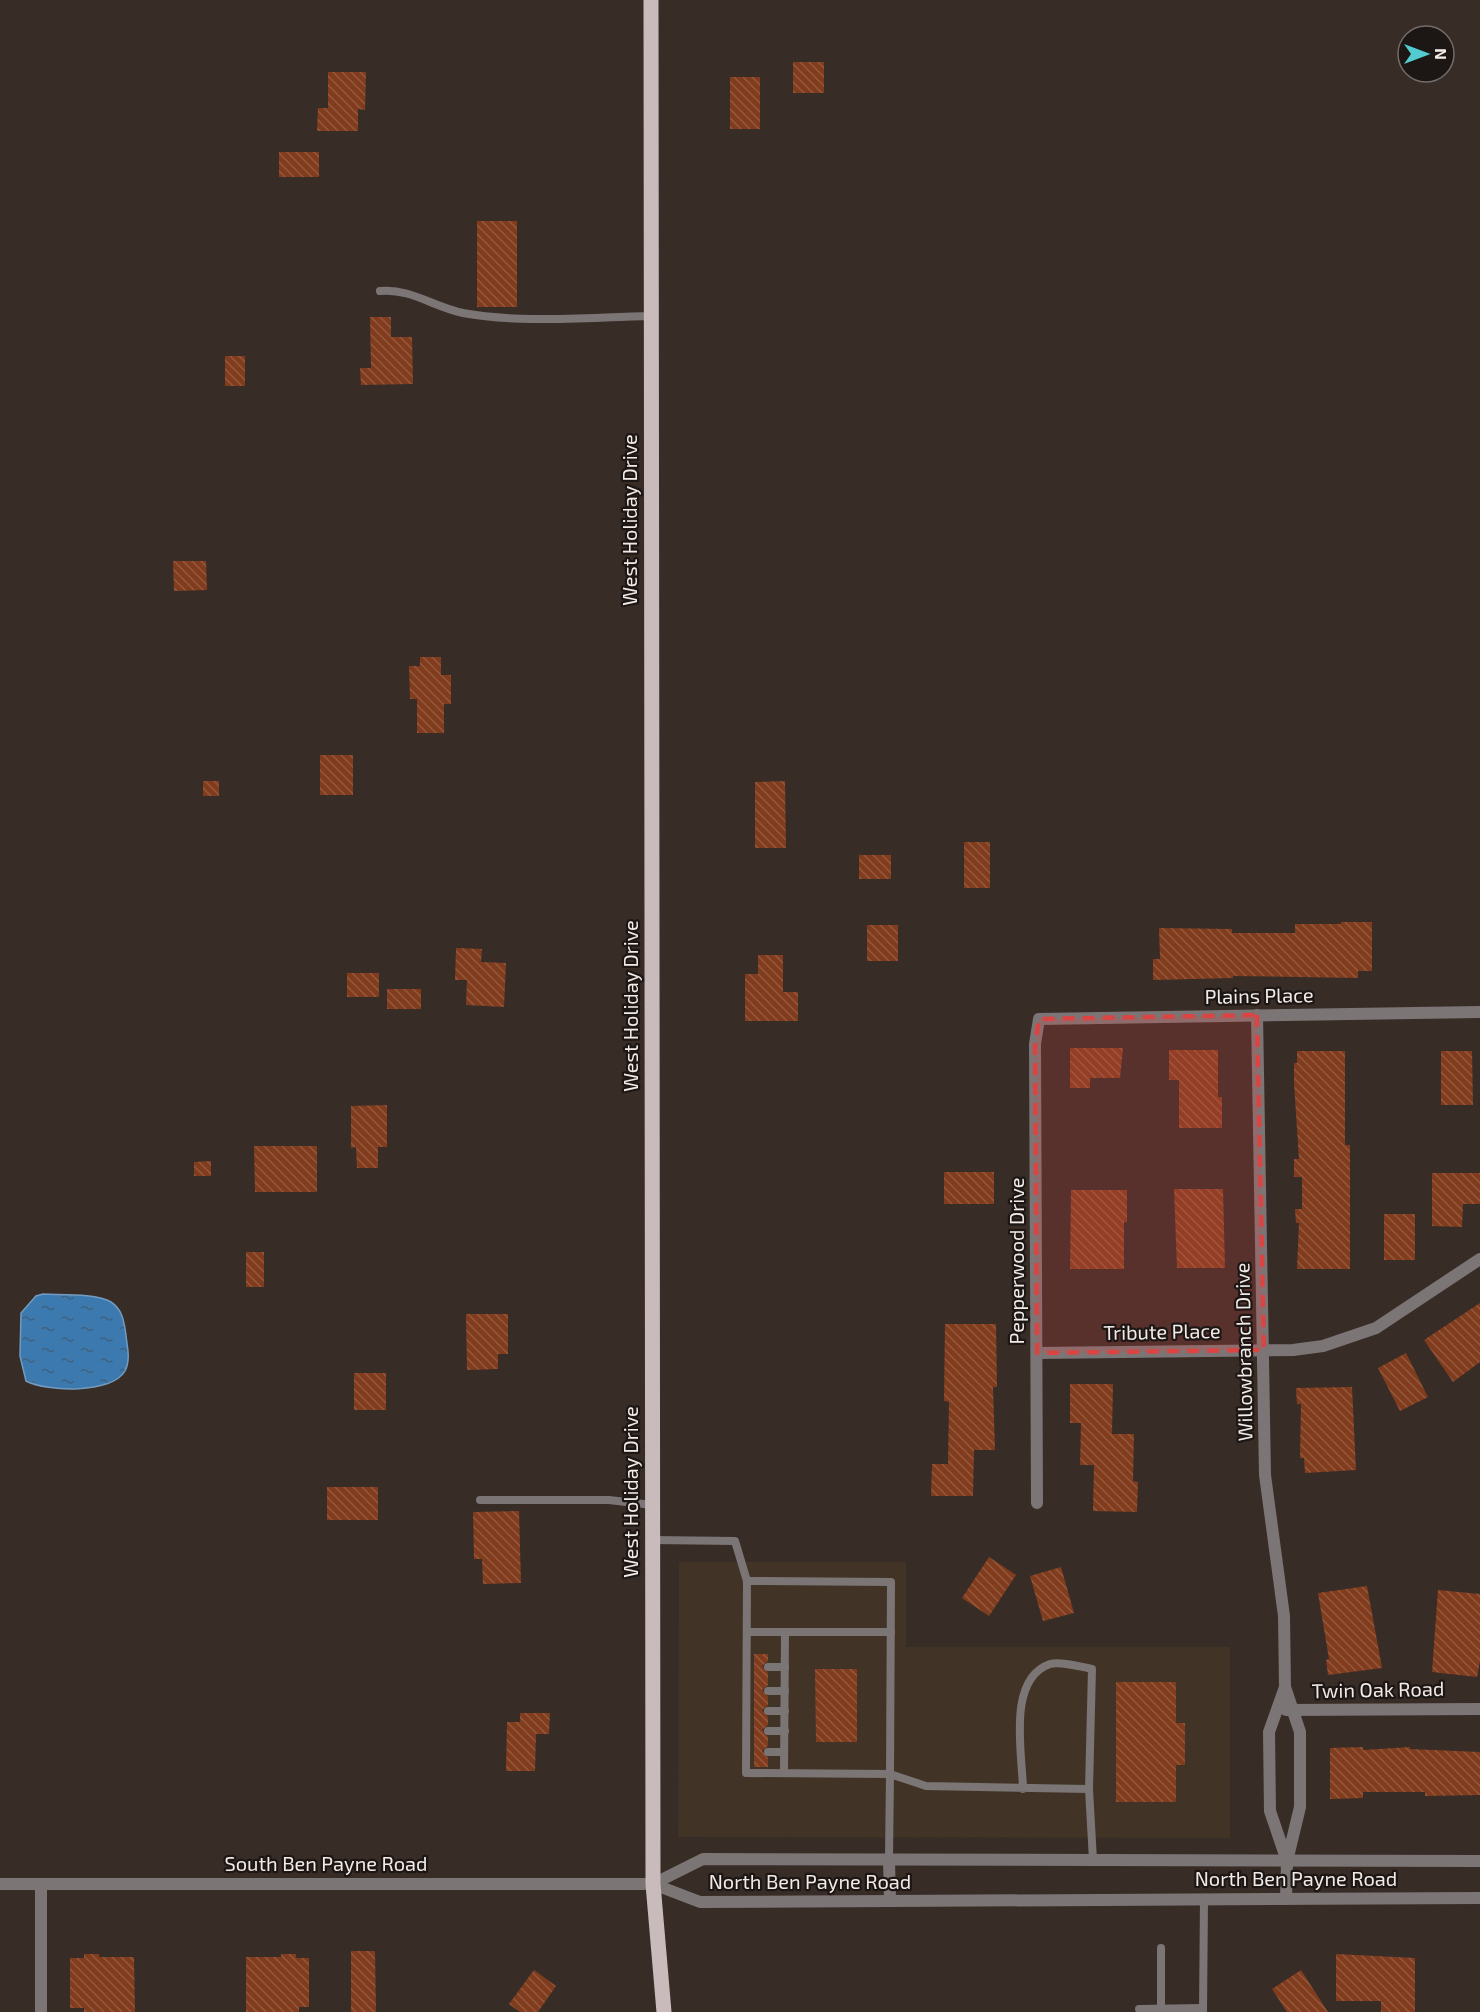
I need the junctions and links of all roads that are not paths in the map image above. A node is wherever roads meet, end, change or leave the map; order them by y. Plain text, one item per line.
1 (651, 0) edge
2 (380, 291) dead end
3 (651, 316) junction
4 (1480, 1012) edge
5 (1257, 1015) junction
6 (1039, 1019) joint
7 (1480, 1259) edge
8 (1264, 1350) junction
9 (1037, 1353) junction
10 (480, 1500) dead end
11 (1037, 1503) dead end
12 (652, 1505) junction
13 (652, 1540) junction
14 (747, 1581) junction
15 (747, 1632) junction
16 (785, 1632) junction
17 (891, 1632) junction
18 (768, 1667) dead end
19 (785, 1668) junction
20 (1286, 1687) junction
21 (768, 1691) dead end
22 (785, 1691) junction
23 (1277, 1709) junction
24 (1480, 1709) edge
25 (1293, 1710) junction
26 (768, 1711) dead end
27 (785, 1711) junction
28 (768, 1731) dead end
29 (785, 1731) junction
30 (768, 1752) dead end
31 (784, 1752) junction
32 (784, 1773) junction
33 (890, 1774) junction
34 (1023, 1789) junction
35 (1089, 1789) junction
36 (889, 1859) junction
37 (1093, 1860) junction
38 (1287, 1861) junction
39 (1480, 1861) edge
40 (0, 1884) edge
41 (41, 1884) junction
42 (653, 1884) junction
43 (1480, 1898) edge
44 (1204, 1899) junction
45 (1286, 1899) junction
46 (890, 1901) junction
47 (1161, 1948) dead end
48 (1161, 2008) junction
49 (1139, 2009) dead end
50 (1203, 2010) edge
51 (40, 2012) edge
52 (664, 2012) edge

1 - 3 main road, West Holiday Drive
2 - 3 lane
3 - 12 main road, West Holiday Drive
4 - 5 street, Plains Place
5 - 6 street, Plains Place
5 - 8 street, Willowbranch Drive
6 - 9 street, Pepperwood Drive
7 - 8 street, Tribute Place
8 - 9 street, Tribute Place
8 - 20 street, Willowbranch Drive
9 - 11 street, Pepperwood Drive
10 - 12 lane
12 - 13 main road, West Holiday Drive
13 - 14 lane
13 - 42 main road, West Holiday Drive
14 - 15 lane
14 - 17 lane
15 - 16 lane
15 - 32 lane
16 - 17 lane
16 - 19 lane
17 - 33 lane
18 - 19 lane
19 - 22 lane
20 - 23 street, Willowbranch Drive
20 - 25 street, Willowbranch Drive
21 - 22 lane
22 - 27 lane
23 - 25 street, Twin Oak Road
23 - 38 street, Willowbranch Drive
24 - 25 street, Twin Oak Road
25 - 38 street, Willowbranch Drive
26 - 27 lane
27 - 29 lane
28 - 29 lane
29 - 31 lane
30 - 31 lane
31 - 32 lane
32 - 33 lane
33 - 34 lane
33 - 36 lane
34 - 35 lane
34 - 35 lane
35 - 37 lane
36 - 37 street, North Ben Payne Road
36 - 42 street, North Ben Payne Road
36 - 46 street
37 - 38 street, North Ben Payne Road
38 - 39 street, North Ben Payne Road
38 - 45 street, Willowbranch Drive
40 - 41 street, South Ben Payne Road
41 - 42 street, South Ben Payne Road
41 - 51 street
42 - 46 street, North Ben Payne Road
42 - 52 main road, West Holiday Drive
43 - 45 street, North Ben Payne Road
44 - 45 street, North Ben Payne Road
44 - 46 street, North Ben Payne Road
44 - 50 lane
47 - 48 lane
48 - 49 lane
48 - 50 lane

